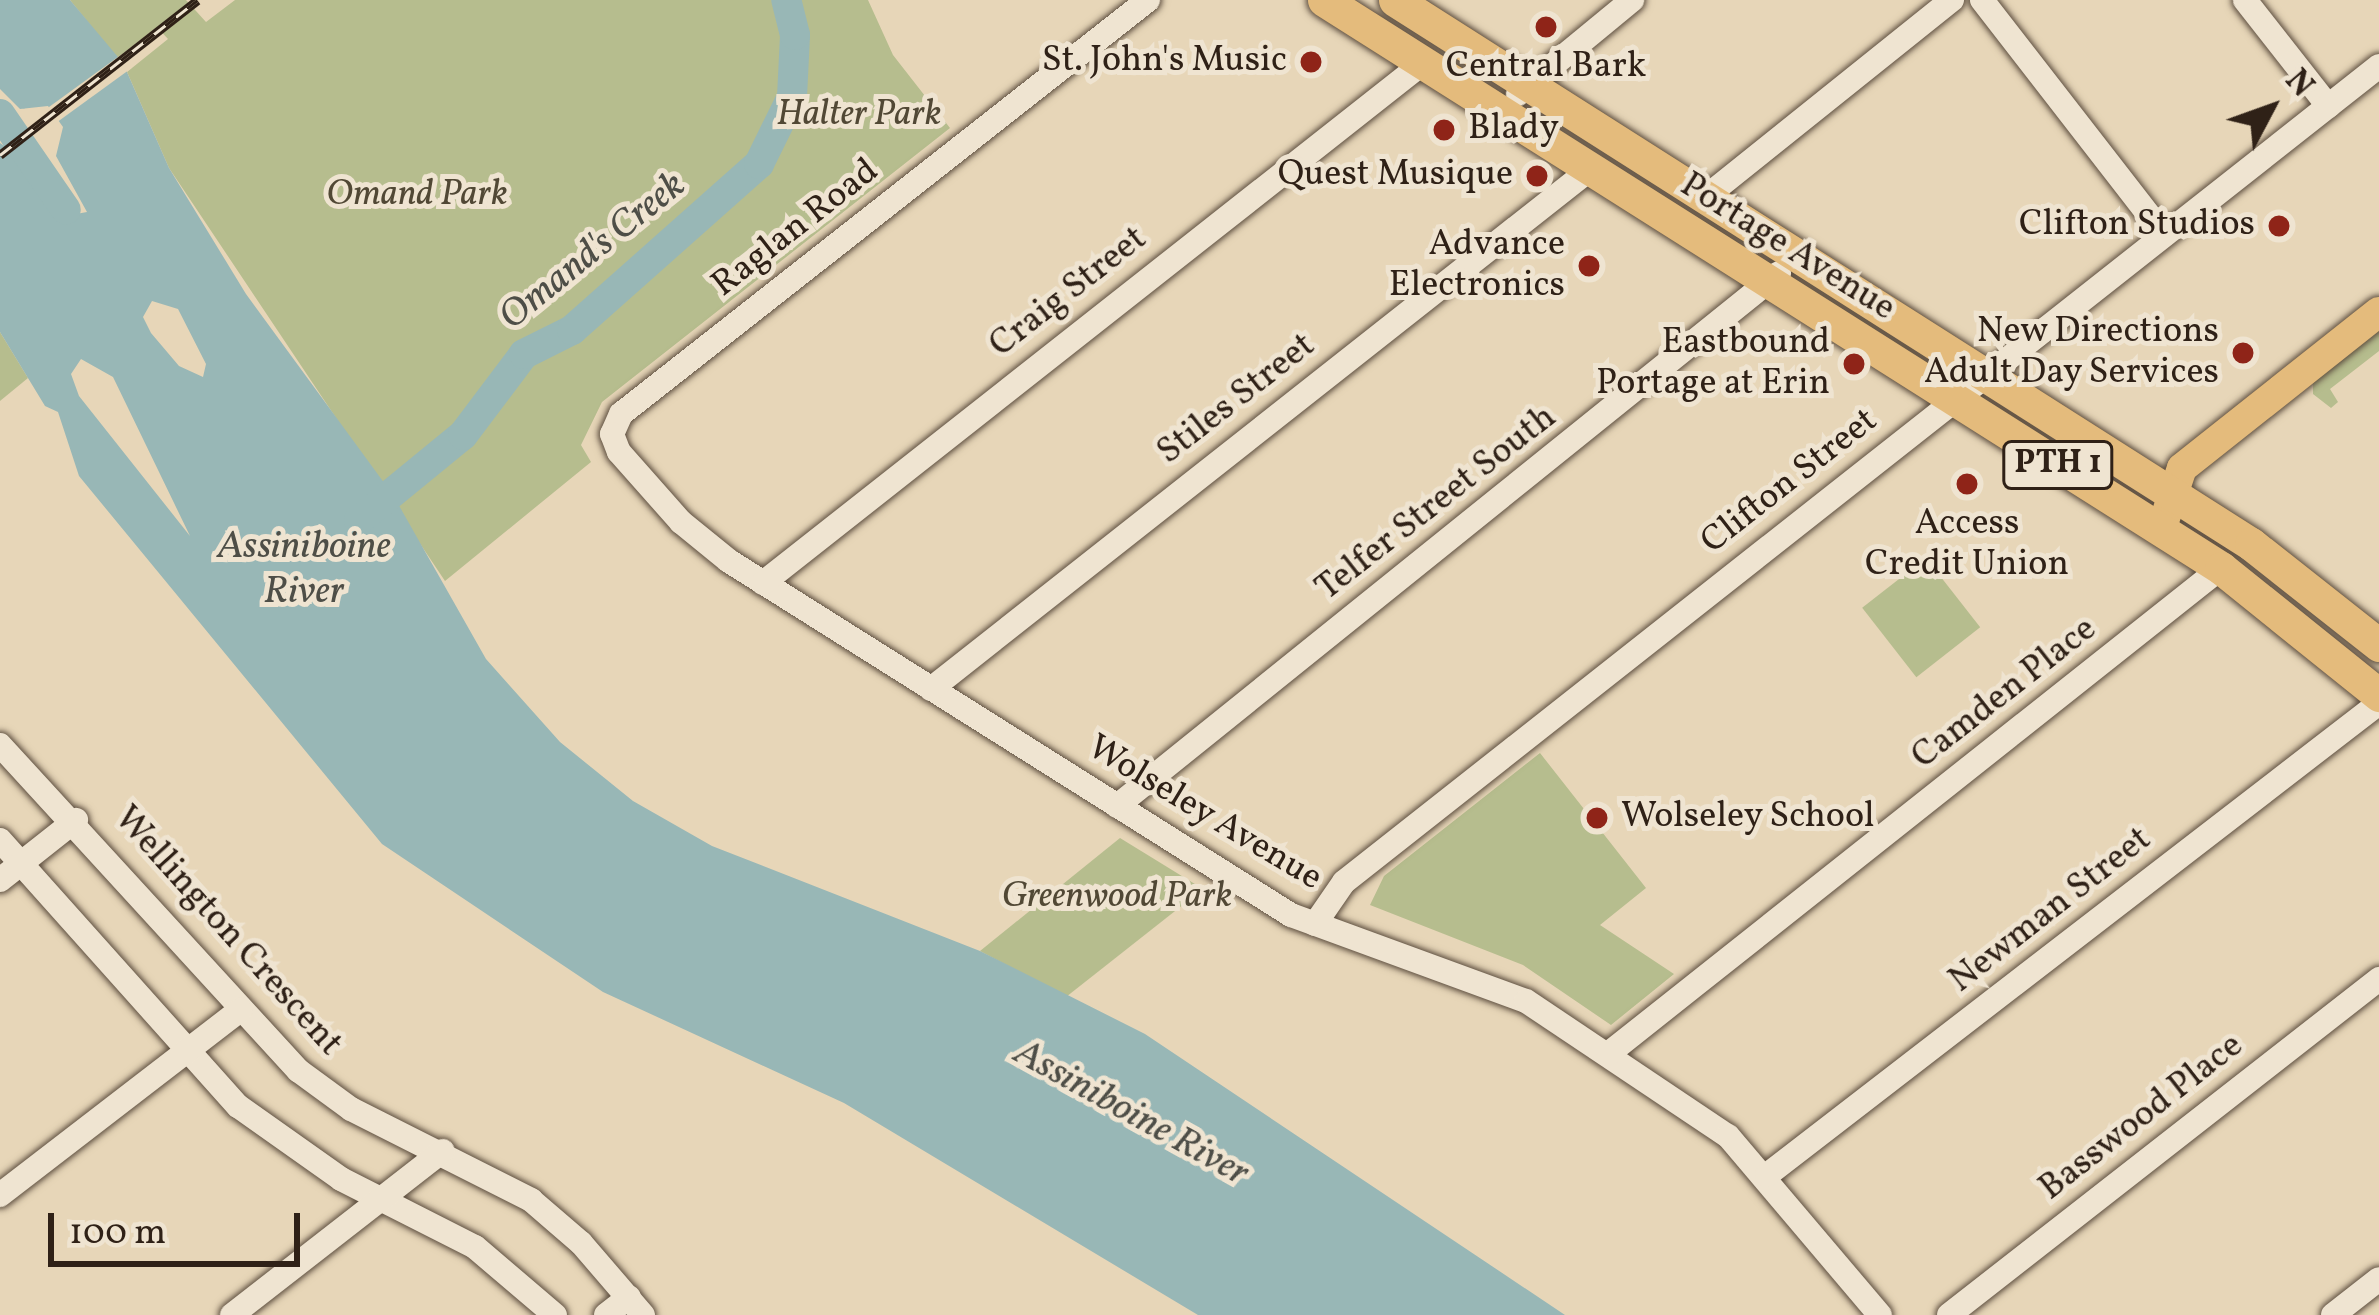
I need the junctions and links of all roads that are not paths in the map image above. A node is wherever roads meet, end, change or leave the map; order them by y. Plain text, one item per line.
1 (1148, 0) edge
2 (1324, 0) edge
3 (1395, 0) edge
4 (1632, 0) edge
5 (1952, 0) edge
6 (1982, 0) edge
7 (2245, 0) edge
8 (1423, 63) junction
9 (2379, 66) edge
10 (1528, 85) junction
11 (2328, 106) junction
12 (1499, 112) junction
13 (1589, 170) junction
14 (1707, 196) junction
15 (2164, 235) junction
16 (1797, 253) junction
17 (1770, 283) junction
18 (2379, 312) edge
19 (1987, 376) junction
20 (1956, 400) junction
21 (612, 434) joint
22 (2168, 492) junction
23 (2161, 530) junction
24 (2222, 568) junction
25 (763, 583) junction
26 (2379, 645) edge
27 (931, 689) junction
28 (2379, 699) edge
29 (0, 745) edge
30 (1117, 806) junction
31 (76, 820) junction
32 (0, 840) edge
33 (22, 863) junction
34 (0, 880) edge
35 (1315, 924) junction
36 (2379, 979) edge
37 (240, 1010) junction
38 (184, 1050) junction
39 (1607, 1054) junction
40 (443, 1151) junction
41 (1767, 1175) junction
42 (0, 1195) edge
43 (382, 1198) junction
44 (2379, 1279) edge
45 (636, 1306) edge
46 (232, 1315) edge
47 (555, 1315) edge
48 (606, 1315) edge
49 (1880, 1315) edge
50 (1949, 1315) edge
51 (2333, 1315) edge

1 - 21 street, Raglan Road
2 - 8 highway, Portage Avenue / PTH 1
3 - 10 highway, Portage Avenue / PTH 1
4 - 10 street
5 - 14 street
6 - 15 street
7 - 11 street
8 - 12 highway, Portage Avenue / PTH 1
8 - 25 street, Craig Street
9 - 11 street, Clifton Street
10 - 12 street
10 - 14 highway, Portage Avenue / PTH 1
11 - 15 street, Clifton Street
12 - 13 highway, Portage Avenue / PTH 1
13 - 17 highway, Portage Avenue / PTH 1
13 - 27 street, Stiles Street
14 - 16 highway, Portage Avenue / PTH 1
15 - 19 street, Clifton Street
16 - 17 street, Telfer Street South
16 - 19 highway, Portage Avenue / PTH 1
17 - 20 highway, Portage Avenue / PTH 1
17 - 30 street, Telfer Street South
18 - 22 main road
19 - 20 street, Clifton Street
19 - 22 highway, Portage Avenue / PTH 1
20 - 23 highway, Portage Avenue / PTH 1
20 - 35 street, Clifton Street
21 - 25 street, Wolseley Avenue
22 - 23 main road
22 - 26 highway, Portage Avenue / PTH 1
23 - 24 highway, Portage Avenue / PTH 1
24 - 28 highway, Portage Avenue / PTH 1
24 - 39 street, Camden Place
25 - 27 street, Wolseley Avenue
27 - 30 street, Wolseley Avenue
28 - 41 street, Newman Street
29 - 31 street, Wellington Crescent
30 - 35 street, Wolseley Avenue
31 - 33 street
31 - 37 street, Wellington Crescent
32 - 33 street
33 - 34 street
33 - 38 street
35 - 39 street, Wolseley Avenue
36 - 50 street, Basswood Place
37 - 38 street
37 - 40 street, Wellington Crescent
38 - 42 street
38 - 43 street
39 - 41 street, Wolseley Avenue
40 - 43 street
40 - 45 street, Wellington Crescent
41 - 49 street, Wolseley Avenue
43 - 46 street
43 - 47 street
44 - 51 street
45 - 48 street

